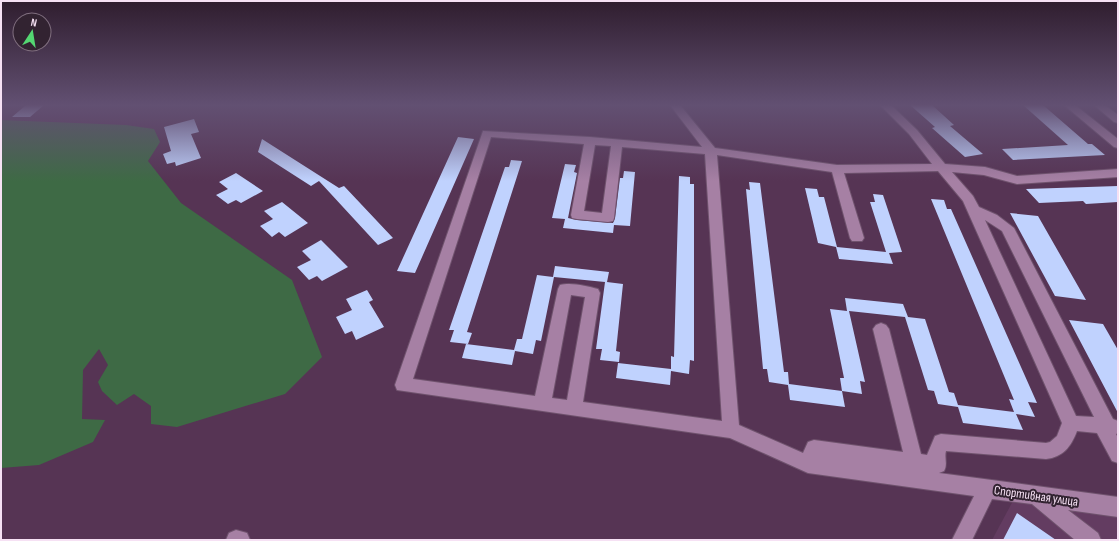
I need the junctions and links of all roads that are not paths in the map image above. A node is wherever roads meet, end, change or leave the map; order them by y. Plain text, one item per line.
1 (695, 130) edge
2 (911, 130) edge
3 (1100, 130) edge
4 (590, 140) junction
5 (617, 143) junction
6 (1118, 145) edge
7 (711, 151) junction
8 (940, 167) junction
9 (837, 169) junction
10 (1118, 173) edge
11 (974, 210) junction
12 (857, 238) dead end
13 (881, 329) dead end
14 (542, 404) junction
15 (574, 408) junction
16 (1071, 423) junction
17 (1110, 427) edge
18 (731, 430) junction
19 (1118, 455) edge
20 (914, 462) junction
21 (808, 464) junction
22 (987, 489) junction
23 (1036, 496) junction
24 (1118, 507) edge
25 (236, 540) edge
26 (240, 540) edge
27 (962, 540) edge
28 (1091, 540) edge

1 - 7 street
2 - 8 street
3 - 6 street
4 - 5 street
4 - 5 street
4 - 14 street
5 - 7 street
7 - 9 street
7 - 18 street
8 - 9 street
8 - 10 street
8 - 11 street
9 - 12 street
11 - 16 street
11 - 17 street
13 - 20 street
14 - 15 street
14 - 15 street
15 - 18 street
16 - 17 street
16 - 20 street
17 - 19 street
18 - 21 street
20 - 21 street
21 - 22 street
22 - 23 street, Спортивная улица
22 - 27 street, Спортивная улица
23 - 24 street, Спортивная улица
23 - 28 street
25 - 26 street

